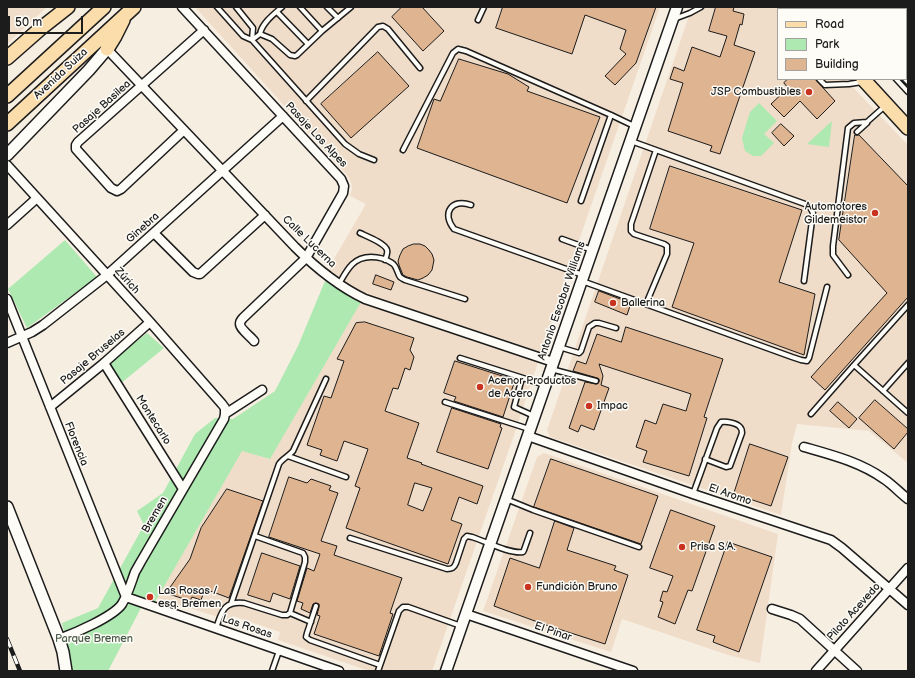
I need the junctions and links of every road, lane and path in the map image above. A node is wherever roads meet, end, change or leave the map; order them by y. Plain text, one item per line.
1 (68, 7) edge
2 (104, 7) edge
3 (182, 7) edge
4 (217, 7) edge
5 (236, 7) edge
6 (282, 7) edge
7 (300, 7) edge
8 (327, 7) edge
9 (351, 7) edge
10 (484, 7) edge
11 (677, 7) edge
12 (701, 7) edge
13 (130, 10) edge
14 (277, 12) junction
15 (338, 18) junction
16 (478, 20) dead end
17 (672, 20) junction
18 (204, 30) junction
19 (322, 31) junction
20 (260, 34) junction
21 (252, 40) junction
22 (308, 44) junction
23 (107, 49) junction
24 (7, 58) edge
25 (420, 68) dead end
26 (820, 80) edge
27 (864, 80) edge
28 (897, 80) edge
29 (142, 85) junction
30 (908, 92) edge
31 (7, 96) edge
32 (306, 101) junction
33 (886, 105) junction
34 (611, 115) junction
35 (283, 116) junction
36 (867, 122) junction
37 (7, 124) edge
38 (635, 126) junction
39 (908, 128) edge
40 (184, 130) junction
41 (857, 132) dead end
42 (630, 141) junction
43 (403, 150) dead end
44 (656, 150) junction
45 (7, 155) edge
46 (374, 160) dead end
47 (7, 166) edge
48 (223, 170) junction
49 (37, 198) junction
50 (581, 201) dead end
51 (471, 205) dead end
52 (265, 215) junction
53 (7, 225) edge
54 (154, 233) junction
55 (360, 233) dead end
56 (562, 239) dead end
57 (592, 250) junction
58 (306, 258) junction
59 (385, 260) junction
60 (107, 275) junction
61 (848, 275) dead end
62 (583, 278) junction
63 (804, 280) dead end
64 (339, 284) junction
65 (827, 287) dead end
66 (7, 299) edge
67 (466, 299) dead end
68 (646, 304) junction
69 (908, 305) edge
70 (150, 322) junction
71 (616, 328) dead end
72 (22, 337) junction
73 (254, 341) dead end
74 (7, 343) edge
75 (559, 347) junction
76 (460, 358) dead end
77 (104, 363) junction
78 (908, 363) edge
79 (854, 365) junction
80 (552, 366) junction
81 (522, 378) junction
82 (326, 379) dead end
83 (596, 381) dead end
84 (545, 385) junction
85 (262, 390) dead end
86 (883, 391) junction
87 (445, 402) dead end
88 (50, 407) junction
89 (908, 413) edge
90 (225, 414) junction
91 (811, 414) dead end
92 (534, 417) junction
93 (529, 433) junction
94 (804, 447) dead end
95 (288, 456) junction
96 (705, 459) junction
97 (346, 477) dead end
98 (183, 489) junction
99 (693, 494) junction
100 (506, 498) junction
101 (908, 499) edge
102 (7, 507) edge
103 (530, 533) dead end
104 (255, 536) junction
105 (350, 538) dead end
106 (490, 544) junction
107 (639, 547) dead end
108 (908, 568) edge
109 (890, 588) junction
110 (126, 597) junction
111 (231, 604) junction
112 (908, 605) edge
113 (316, 606) dead end
114 (772, 609) dead end
115 (290, 614) junction
116 (466, 614) junction
117 (311, 622) junction
118 (462, 626) junction
119 (216, 628) junction
120 (59, 639) junction
121 (279, 650) junction
122 (834, 650) junction
123 (380, 665) junction
124 (616, 668) edge
125 (66, 671) edge
126 (272, 671) edge
127 (339, 671) edge
128 (378, 671) edge
129 (446, 671) edge
130 (633, 671) edge
131 (816, 671) edge
132 (857, 671) edge

1 - 24 main road
2 - 31 main road, Avenida Suiza
3 - 18 street, Pasaje Los Alpes
4 - 21 lane
5 - 21 lane
6 - 14 lane
7 - 19 lane
8 - 15 lane
9 - 15 lane
10 - 16 lane
11 - 17 street, Antonio Escobar Williams
12 - 17 lane
13 - 23 main road
13 - 37 main road, Avenida Suiza
14 - 20 lane
14 - 22 lane
15 - 19 lane
17 - 38 street, Antonio Escobar Williams
18 - 29 street, Pasaje Basilea
18 - 35 street, Pasaje Los Alpes
19 - 22 lane
20 - 21 lane
20 - 22 lane
21 - 32 lane
23 - 29 street, Calle Lucerna
23 - 45 main road, Avenida Suiza
25 - 32 lane
26 - 27 lane
27 - 33 main road
28 - 30 lane
29 - 40 street, Calle Lucerna
29 - 40 street, Pasaje Basilea
32 - 46 lane
33 - 36 lane
33 - 39 main road
34 - 38 lane
34 - 43 lane
34 - 50 lane
35 - 48 street, Ginebra
35 - 58 street, Pasaje Los Alpes
36 - 41 lane
36 - 61 lane
38 - 42 street, Antonio Escobar Williams
40 - 48 street, Calle Lucerna
42 - 44 lane
42 - 57 street, Antonio Escobar Williams
44 - 63 lane
44 - 68 lane
47 - 49 street, Zúrich
48 - 52 street, Calle Lucerna
48 - 54 street, Ginebra
49 - 53 street
49 - 60 street, Zúrich
51 - 62 lane
52 - 54 street
52 - 58 street, Calle Lucerna
54 - 60 street, Ginebra
55 - 59 lane
56 - 57 lane
57 - 62 street, Antonio Escobar Williams
58 - 64 street, Calle Lucerna
58 - 73 street, Pasaje Los Alpes
59 - 64 lane
59 - 67 lane
60 - 70 street, Zúrich
60 - 72 street, Ginebra
62 - 68 lane
62 - 75 street, Antonio Escobar Williams
64 - 80 street, Calle Lucerna
65 - 68 lane
66 - 72 street, Florencia
69 - 79 lane
70 - 77 street, Pasaje Bruselas
70 - 90 street, Zúrich
71 - 75 lane
72 - 74 street, Ginebra
72 - 88 street, Florencia
75 - 80 street, Antonio Escobar Williams
76 - 81 lane
77 - 88 street, Pasaje Bruselas
77 - 98 street, Montecarlo
78 - 86 lane
79 - 86 lane
79 - 91 lane
80 - 83 lane
80 - 84 street, Antonio Escobar Williams
81 - 84 lane
81 - 92 lane
82 - 95 lane
84 - 92 street, Antonio Escobar Williams
85 - 90 street
86 - 89 lane
87 - 93 lane
88 - 110 street, Florencia
90 - 98 street, Bremen
92 - 93 street, Antonio Escobar Williams
93 - 99 street, El Aromo
93 - 100 street, Antonio Escobar Williams
94 - 101 street
95 - 97 lane
95 - 104 lane
96 - 96 lane
96 - 99 lane
98 - 110 street, Bremen
99 - 109 street, El Aromo
100 - 106 street, Antonio Escobar Williams
100 - 107 lane
102 - 120 main road
103 - 106 lane
104 - 111 lane
104 - 115 lane
105 - 106 lane
106 - 116 street, Antonio Escobar Williams
108 - 109 street, Piloto Acevedo
109 - 112 street, El Aromo
109 - 122 street, Piloto Acevedo
110 - 119 street, Las Rosas
110 - 120 street, Bremen
111 - 115 lane
111 - 119 lane
113 - 117 lane
114 - 122 street
115 - 117 lane
116 - 118 street, Antonio Escobar Williams
116 - 124 street, El Pinar
117 - 123 lane
118 - 123 lane
118 - 129 street, Antonio Escobar Williams
119 - 121 street, Las Rosas
120 - 125 main road
121 - 126 lane
121 - 127 street, Las Rosas
122 - 131 street, Piloto Acevedo
122 - 132 street
123 - 128 lane
124 - 130 street, El Pinar

